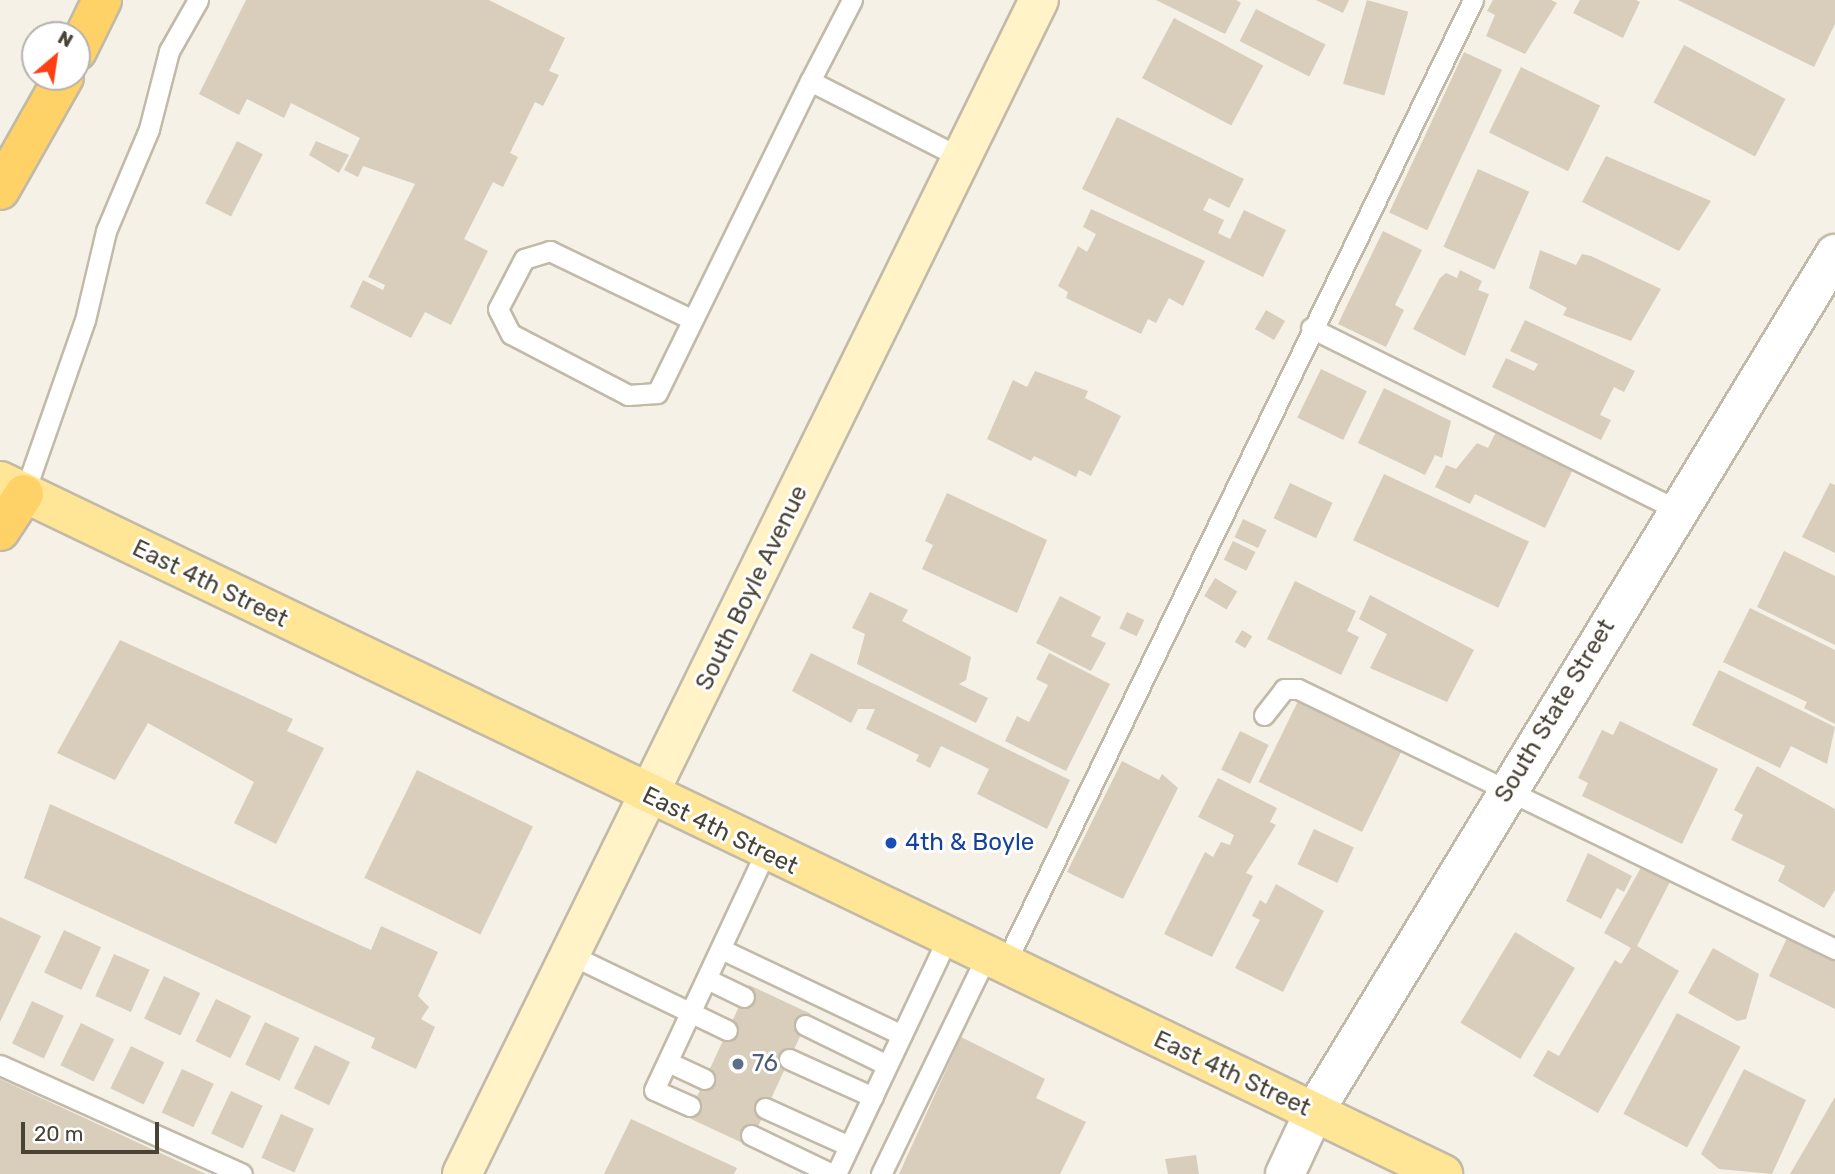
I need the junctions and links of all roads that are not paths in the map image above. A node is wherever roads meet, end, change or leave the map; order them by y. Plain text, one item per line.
1 (102, 0) edge
2 (198, 0) edge
3 (852, 0) edge
4 (1039, 0) edge
5 (1473, 0) edge
6 (91, 22) edge
7 (810, 81) junction
8 (56, 91) edge
9 (962, 158) junction
10 (0, 190) edge
11 (1832, 265) edge
12 (691, 319) junction
13 (1311, 328) junction
14 (12, 488) edge
15 (1678, 510) junction
16 (0, 531) edge
17 (1264, 715) dead end
18 (1506, 792) junction
19 (650, 798) junction
20 (765, 853) junction
21 (946, 941) junction
22 (1833, 944) edge
23 (721, 949) junction
24 (571, 955) junction
25 (994, 964) junction
26 (707, 979) junction
27 (744, 997) dead end
28 (690, 1014) junction
29 (805, 1025) dead end
30 (727, 1030) dead end
31 (902, 1034) junction
32 (789, 1059) dead end
33 (668, 1062) junction
34 (0, 1065) edge
35 (887, 1065) junction
36 (704, 1079) dead end
37 (873, 1097) junction
38 (690, 1106) dead end
39 (765, 1108) dead end
40 (1314, 1112) junction
41 (751, 1135) dead end
42 (849, 1146) junction
43 (243, 1174) edge
44 (461, 1174) edge
45 (834, 1174) edge
46 (881, 1174) edge
47 (1285, 1174) edge
48 (1443, 1174) edge

1 - 6 highway
2 - 14 lane
3 - 7 lane
4 - 9 main road, South Boyle Avenue
5 - 13 lane
7 - 9 lane
7 - 12 lane
8 - 10 highway
9 - 19 main road, South Boyle Avenue
11 - 15 street, South State Street
12 - 12 lane
13 - 15 lane
13 - 25 lane
14 - 16 highway
14 - 19 main road, East 4th Street
15 - 18 street, South State Street
17 - 18 lane
18 - 22 lane
18 - 40 street, South State Street
19 - 20 main road, East 4th Street
19 - 24 main road, South Boyle Avenue
20 - 21 main road, East 4th Street
20 - 23 lane
21 - 25 main road, East 4th Street
21 - 31 lane
23 - 26 lane
23 - 31 lane
24 - 28 lane
24 - 44 main road, South Boyle Avenue
25 - 40 main road, East 4th Street
25 - 46 lane
26 - 27 lane
26 - 28 lane
28 - 30 lane
28 - 33 lane
29 - 35 lane
31 - 35 lane
32 - 37 lane
33 - 36 lane
33 - 38 lane
34 - 43 lane
35 - 37 lane
37 - 42 lane
39 - 42 lane
40 - 47 street, South State Street
40 - 48 main road, East 4th Street
41 - 45 lane
42 - 45 lane

